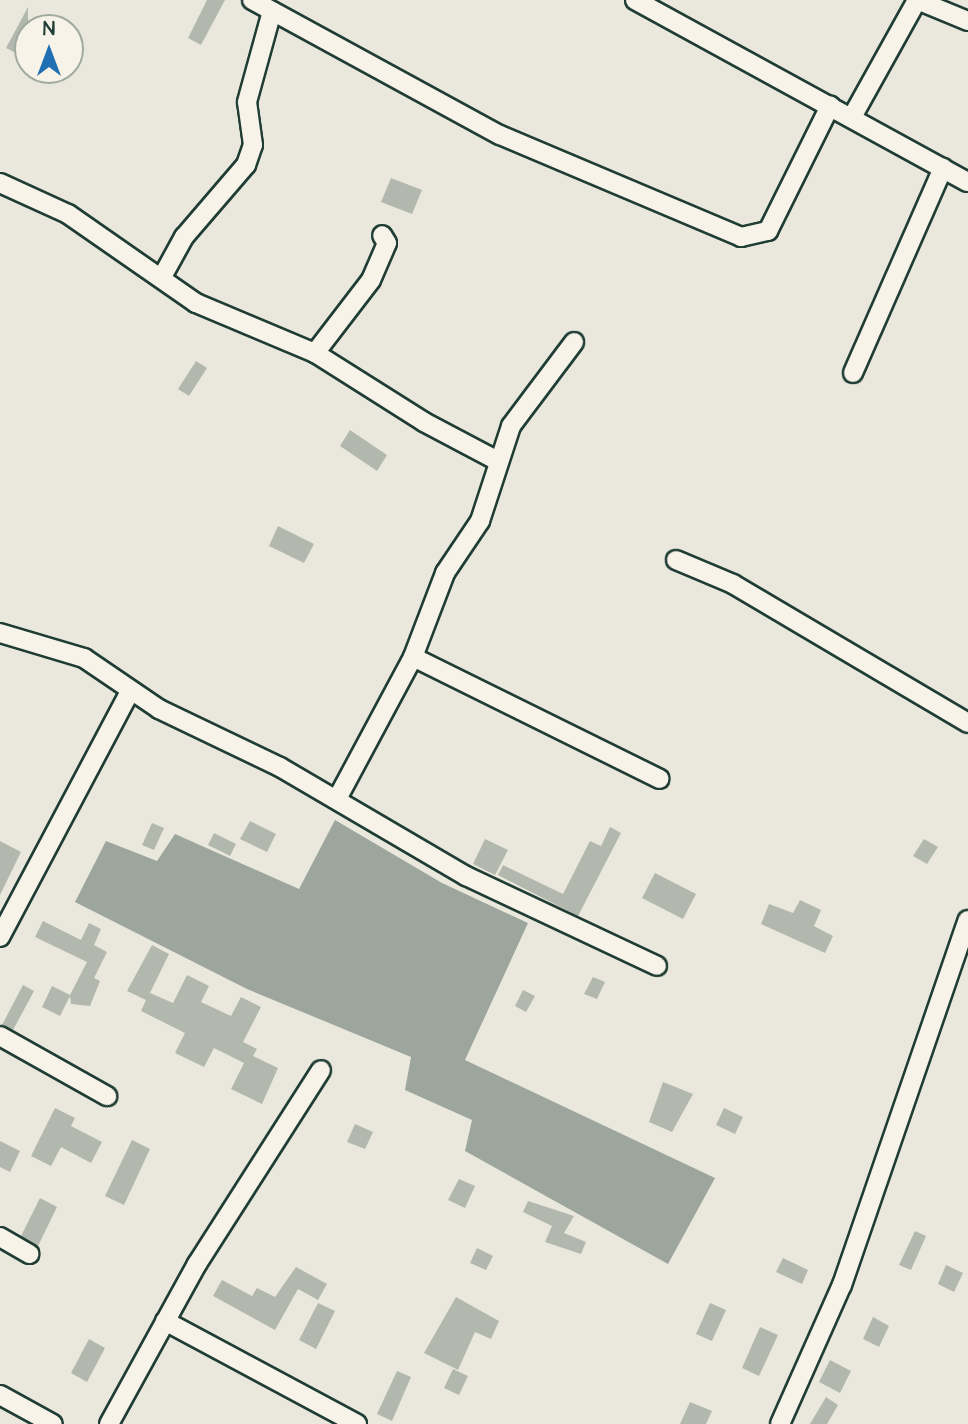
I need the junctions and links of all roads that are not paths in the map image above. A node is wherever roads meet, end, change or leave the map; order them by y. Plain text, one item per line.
1 (252, 0) edge
2 (635, 0) edge
3 (917, 0) edge
4 (272, 11) junction
5 (968, 21) edge
6 (830, 106) junction
7 (852, 117) junction
8 (943, 168) junction
9 (968, 182) edge
10 (0, 183) edge
11 (382, 235) dead end
12 (162, 277) junction
13 (574, 342) dead end
14 (316, 353) junction
15 (853, 373) dead end
16 (498, 461) junction
17 (676, 560) dead end
18 (0, 633) edge
19 (413, 657) junction
20 (130, 691) junction
21 (968, 723) edge
22 (660, 779) dead end
23 (337, 799) junction
24 (967, 928) edge
25 (0, 937) edge
26 (657, 966) dead end
27 (0, 1037) edge
28 (321, 1070) dead end
29 (107, 1096) dead end
30 (0, 1237) edge
31 (30, 1254) dead end
32 (165, 1321) junction
33 (0, 1395) edge
34 (53, 1424) edge
35 (109, 1424) edge
36 (357, 1424) edge
37 (780, 1424) edge

1 - 4 street
2 - 6 street
3 - 5 street
3 - 7 street
4 - 6 street
4 - 12 street
6 - 7 street
7 - 8 street
8 - 9 street
8 - 15 street
10 - 12 street
11 - 14 street
12 - 14 street
13 - 16 street
14 - 16 street
16 - 19 street
17 - 21 street
18 - 20 street
19 - 22 street
19 - 23 street
20 - 23 street
20 - 25 street
23 - 26 street
24 - 37 street
27 - 29 street
28 - 32 street
30 - 31 street
32 - 35 street
32 - 36 street
33 - 34 street

